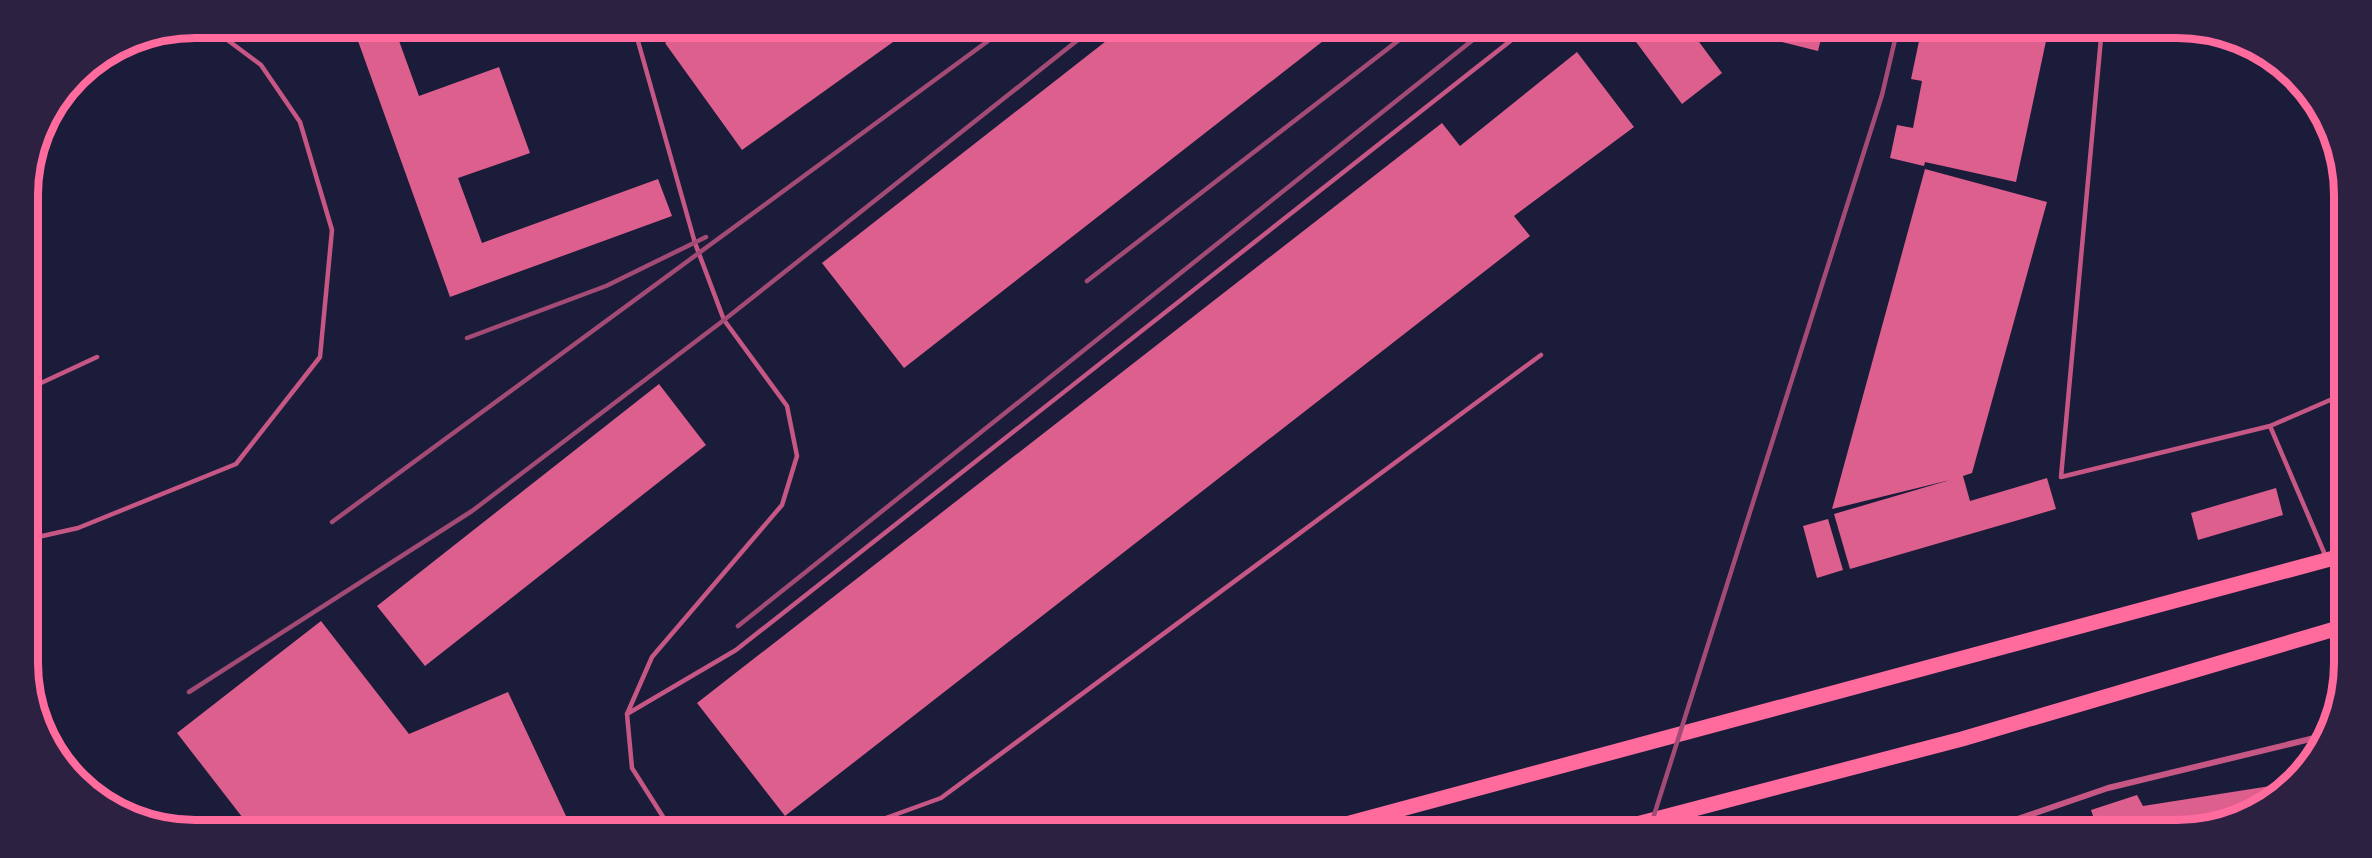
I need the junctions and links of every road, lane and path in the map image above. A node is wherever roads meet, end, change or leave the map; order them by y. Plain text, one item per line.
1 (225, 38) edge
2 (637, 38) edge
3 (1514, 38) edge
4 (2101, 38) edge
5 (1541, 354) dead end
6 (97, 357) dead end
7 (38, 384) edge
8 (2334, 398) edge
9 (2270, 426) junction
10 (38, 537) edge
11 (2334, 558) edge
12 (2327, 560) junction
13 (2334, 629) edge
14 (627, 714) junction
15 (2315, 738) edge
16 (665, 820) edge
17 (880, 820) edge
18 (1361, 820) edge
19 (1652, 820) edge
20 (2015, 820) edge

1 - 10 lane
2 - 14 lane
3 - 14 lane
4 - 9 lane
5 - 17 lane
6 - 7 lane
8 - 9 lane
9 - 12 lane
11 - 12 main road
12 - 18 main road
13 - 19 main road
14 - 16 lane
15 - 20 street

